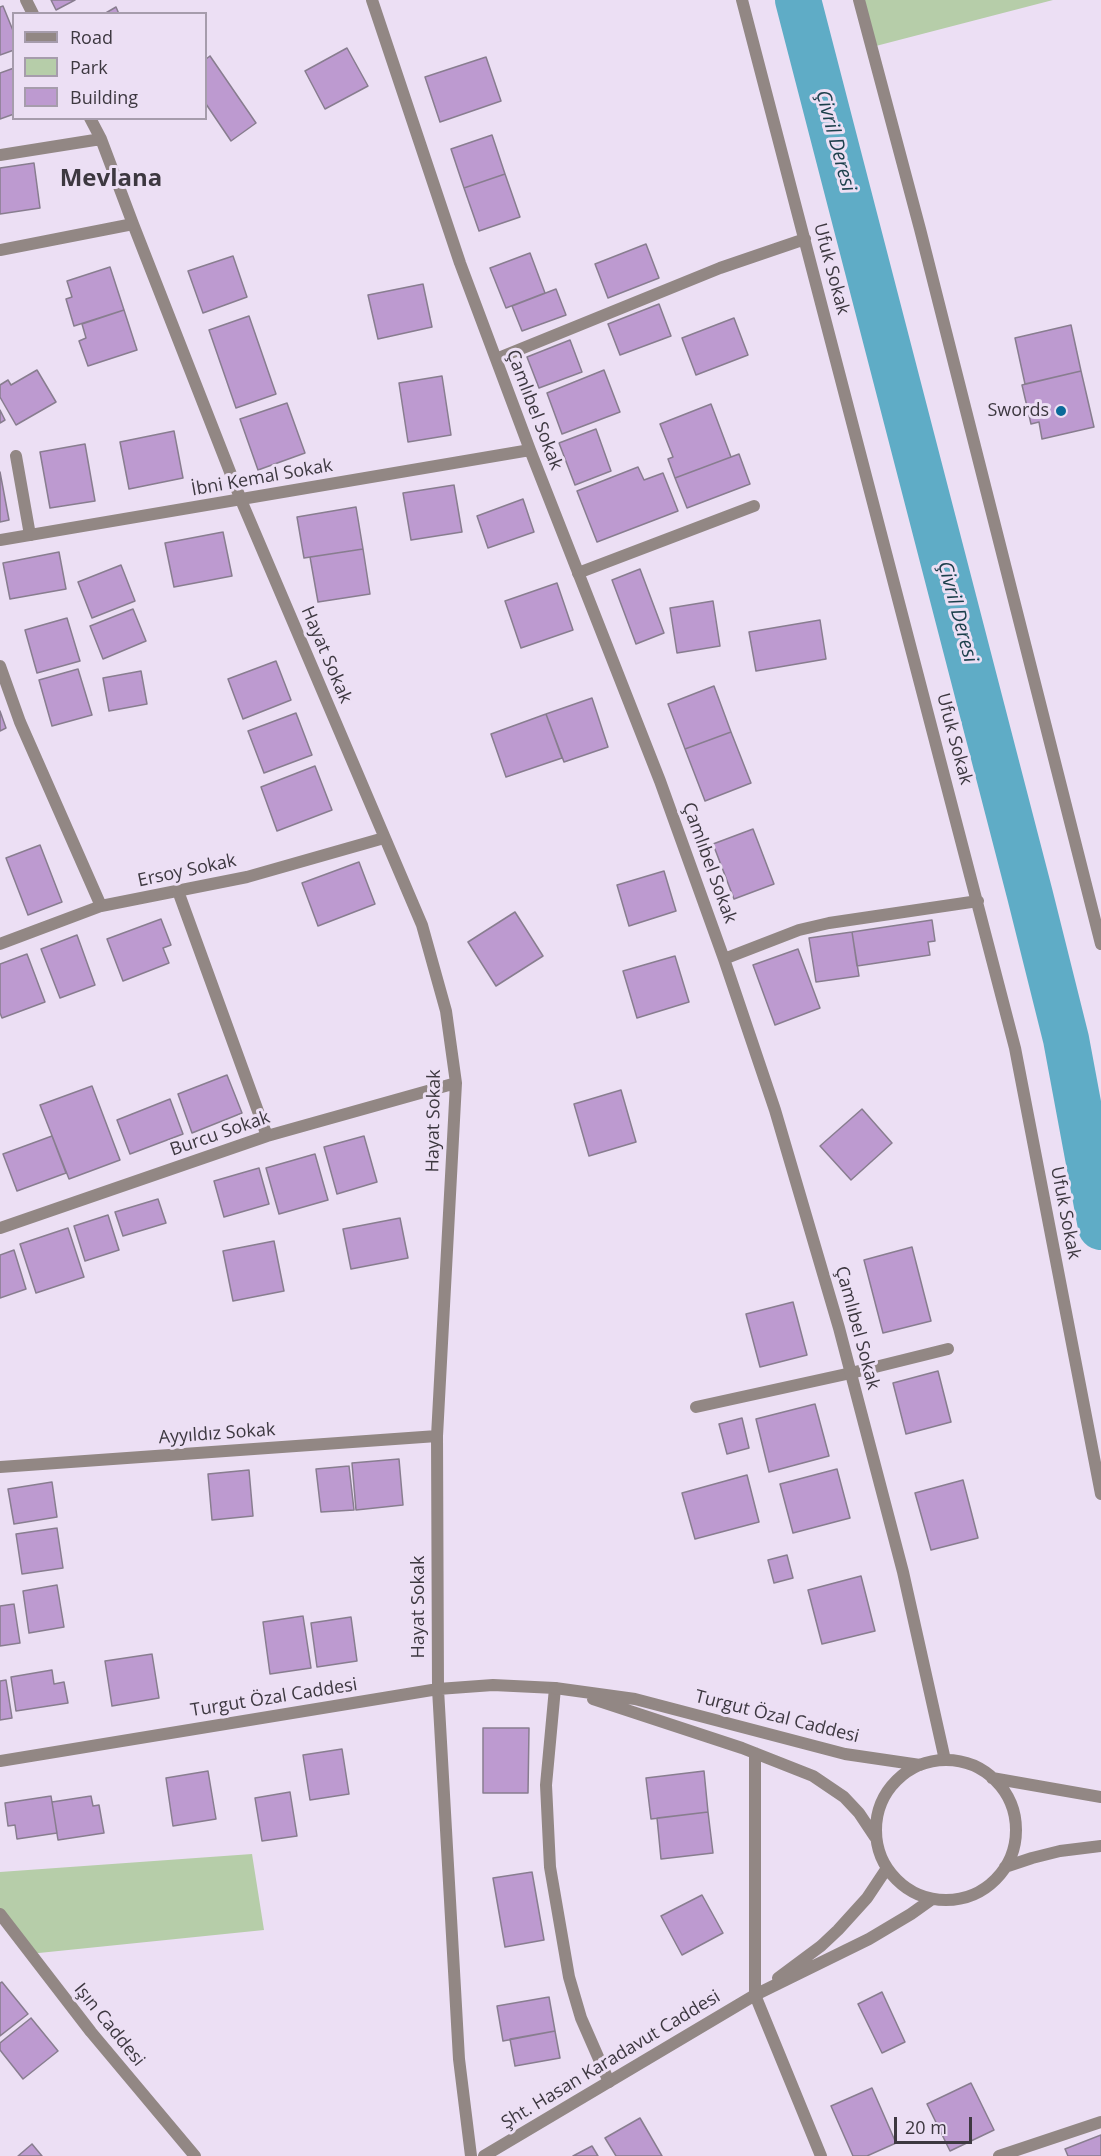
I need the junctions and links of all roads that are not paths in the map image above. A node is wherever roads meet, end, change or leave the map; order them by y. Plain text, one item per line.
1 (372, 0) edge
2 (742, 0) edge
3 (859, 0) edge
4 (91, 120) edge
5 (102, 139) junction
6 (0, 155) edge
7 (132, 224) junction
8 (805, 239) junction
9 (0, 249) edge
10 (496, 359) junction
11 (530, 450) junction
12 (16, 456) dead end
13 (241, 500) junction
14 (754, 506) dead end
15 (30, 535) junction
16 (0, 540) edge
17 (578, 573) junction
18 (0, 666) edge
19 (384, 838) junction
20 (178, 891) junction
21 (978, 901) junction
22 (101, 906) junction
23 (0, 944) edge
24 (1101, 944) edge
25 (724, 959) junction
26 (456, 1083) junction
27 (267, 1136) junction
28 (0, 1228) edge
29 (948, 1349) dead end
30 (851, 1373) junction
31 (696, 1407) dead end
32 (437, 1436) junction
33 (0, 1467) edge
34 (1101, 1494) edge
35 (555, 1688) junction
36 (438, 1689) junction
37 (755, 1753) junction
38 (945, 1760) junction
39 (0, 1761) edge
40 (920, 1766) junction
41 (992, 1778) junction
42 (1101, 1797) edge
43 (877, 1839) junction
44 (1101, 1846) edge
45 (1005, 1867) junction
46 (887, 1868) junction
47 (932, 1899) junction
48 (0, 1914) edge
49 (755, 1995) junction
50 (609, 2082) junction
51 (1101, 2122) edge
52 (195, 2156) edge
53 (471, 2156) edge
54 (484, 2156) edge
55 (821, 2156) edge
56 (999, 2156) edge

1 - 10 street, Çamlıbel Sokak
2 - 8 street, Ufuk Sokak
3 - 24 street
4 - 5 street, Hayat Sokak
5 - 6 street
5 - 7 street, Hayat Sokak
7 - 9 street
7 - 13 street, Hayat Sokak
8 - 10 street
8 - 21 street, Ufuk Sokak
10 - 11 street, Çamlıbel Sokak
11 - 13 street, İbni Kemal Sokak
11 - 17 street, Çamlıbel Sokak
12 - 15 street
13 - 15 street, İbni Kemal Sokak
13 - 19 street, Hayat Sokak
14 - 17 street
15 - 16 street, İbni Kemal Sokak
17 - 25 street, Çamlıbel Sokak
18 - 22 street
19 - 20 street, Ersoy Sokak
19 - 26 street, Hayat Sokak
20 - 22 street, Ersoy Sokak
20 - 27 street
21 - 25 street
21 - 34 street, Ufuk Sokak
22 - 23 street, Ersoy Sokak
25 - 30 street, Çamlıbel Sokak
26 - 27 street, Burcu Sokak
26 - 32 street, Hayat Sokak
27 - 28 street, Burcu Sokak
29 - 30 street
30 - 31 street
30 - 38 street, Çamlıbel Sokak
32 - 33 street, Ayyıldız Sokak
32 - 36 street, Hayat Sokak
35 - 36 street, Turgut Özal Caddesi
35 - 37 street, Turgut Özal Caddesi
35 - 40 street, Turgut Özal Caddesi
35 - 50 street
36 - 39 street, Turgut Özal Caddesi
36 - 53 street, Hayat Sokak
37 - 43 street, Turgut Özal Caddesi
37 - 49 street
38 - 40 street
38 - 41 street
40 - 43 street
41 - 42 street
41 - 45 street
43 - 46 street
44 - 45 street
45 - 47 street
46 - 47 street
46 - 49 street
47 - 49 street
48 - 52 street, Işın Caddesi
49 - 50 street, Şht. Hasan Karadavut Caddesi
49 - 55 street
50 - 54 street, Şht. Hasan Karadavut Caddesi
51 - 56 street

